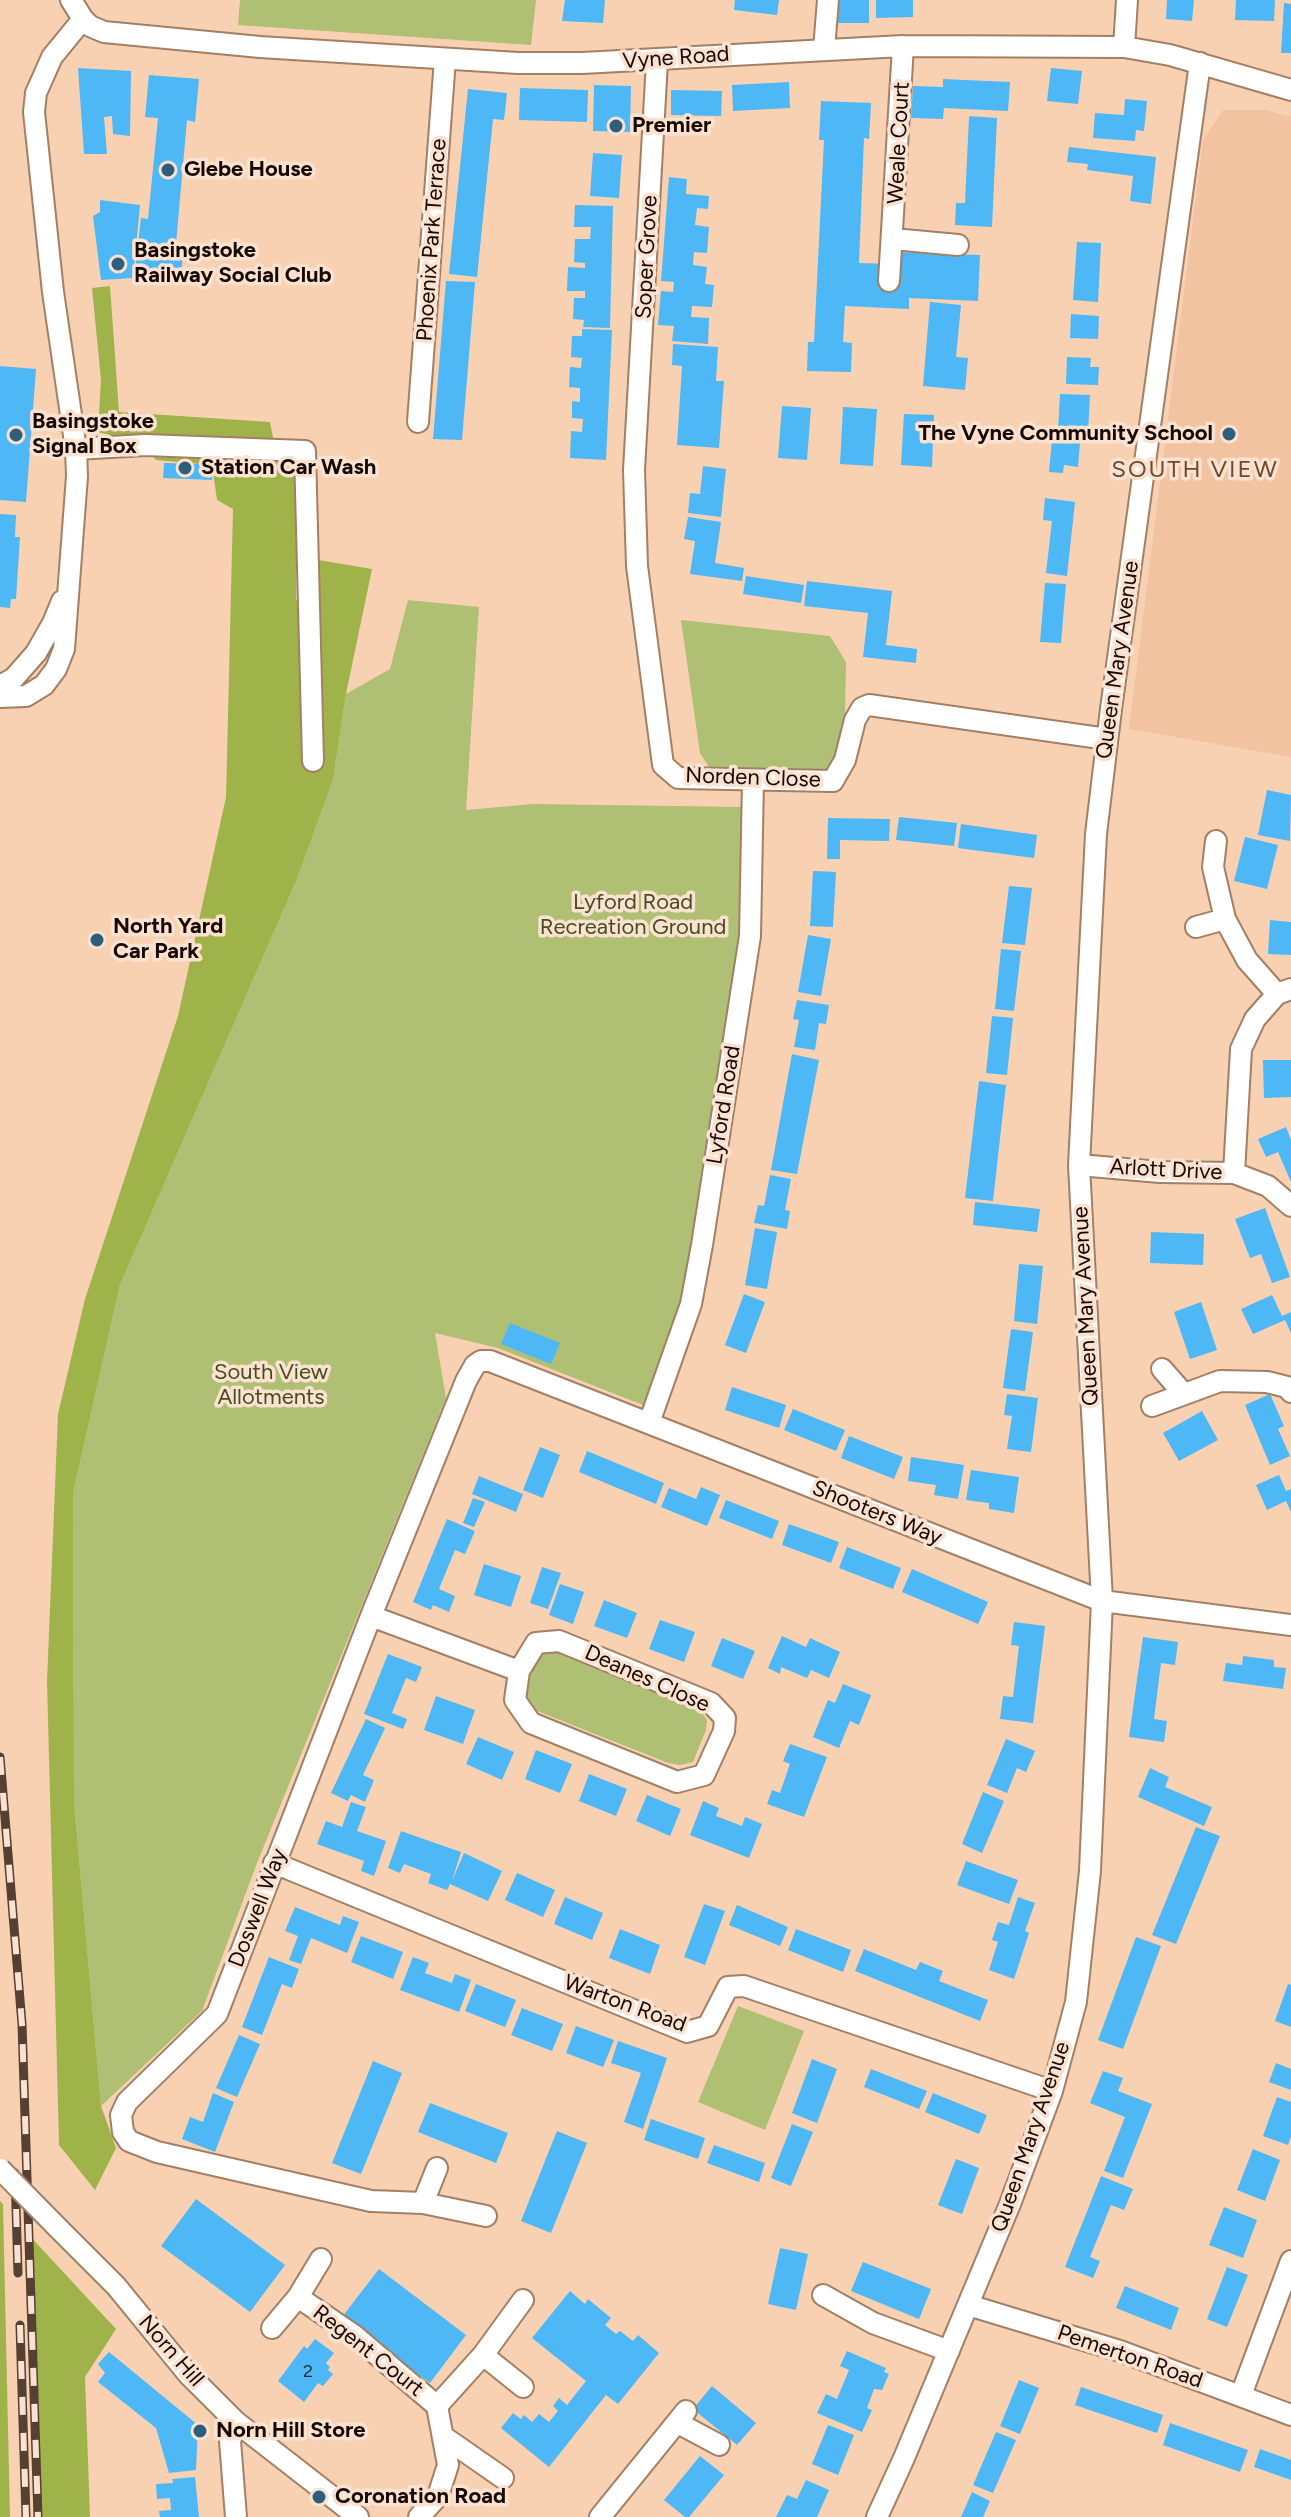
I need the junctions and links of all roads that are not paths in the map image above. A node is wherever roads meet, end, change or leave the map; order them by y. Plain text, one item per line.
1 (71, 0) edge
2 (828, 0) edge
3 (1127, 0) edge
4 (83, 19) junction
5 (903, 46) junction
6 (1124, 47) junction
7 (824, 49) junction
8 (445, 59) junction
9 (657, 61) junction
10 (1200, 63) junction
11 (1291, 90) edge
12 (893, 239) junction
13 (958, 245) dead end
14 (889, 281) dead end
15 (418, 422) dead end
16 (75, 441) junction
17 (635, 454) joint
18 (67, 589) junction
19 (0, 686) edge
20 (0, 697) edge
21 (1107, 739) junction
22 (313, 761) dead end
23 (753, 780) junction
24 (1216, 841) dead end
25 (1225, 919) junction
26 (1196, 927) dead end
27 (1284, 991) edge
28 (1079, 1165) junction
29 (1234, 1173) junction
30 (1291, 1206) edge
31 (475, 1365) joint
32 (1162, 1369) dead end
33 (1290, 1387) edge
34 (1183, 1393) junction
35 (1152, 1406) dead end
36 (649, 1423) junction
37 (1102, 1601) junction
38 (371, 1616) junction
39 (1291, 1625) edge
40 (519, 1671) junction
41 (274, 1863) junction
42 (1052, 2091) junction
43 (437, 2168) dead end
44 (0, 2169) edge
45 (423, 2203) junction
46 (486, 2216) dead end
47 (321, 2259) dead end
48 (1291, 2261) edge
49 (823, 2295) dead end
50 (298, 2297) junction
51 (523, 2300) dead end
52 (968, 2305) junction
53 (272, 2328) dead end
54 (949, 2351) junction
55 (483, 2355) junction
56 (523, 2387) dead end
57 (1241, 2395) junction
58 (437, 2406) junction
59 (1291, 2415) edge
60 (236, 2422) junction
61 (444, 2437) junction
62 (719, 2445) dead end
63 (503, 2478) dead end
64 (236, 2517) edge
65 (358, 2517) edge
66 (419, 2517) edge
67 (600, 2517) edge
68 (877, 2517) edge

1 - 4 street
2 - 7 street
3 - 6 street
4 - 8 street, Vyne Road
4 - 16 street
5 - 6 street, Vyne Road
5 - 7 street, Vyne Road
5 - 12 street, Weale Court
6 - 10 street, Vyne Road
7 - 9 street, Vyne Road
8 - 9 street, Vyne Road
8 - 15 street, Phoenix Park Terrace
9 - 17 street, Soper Grove
10 - 11 street, Vyne Road
10 - 21 street, Queen Mary Avenue
12 - 13 street
12 - 14 street, Weale Court
16 - 18 street
16 - 22 street
17 - 23 street, Norden Close
18 - 19 street
18 - 20 street
21 - 23 street, Norden Close
21 - 28 street, Queen Mary Avenue
23 - 36 street, Lyford Road
24 - 25 street
25 - 26 street
25 - 27 street
27 - 29 street
28 - 29 street, Arlott Drive
28 - 37 street, Queen Mary Avenue
29 - 30 street, Arlott Drive
31 - 36 street, Shooters Way
31 - 38 street, Doswell Way
32 - 34 street
33 - 34 street
34 - 35 street
36 - 37 street, Shooters Way
37 - 39 street, Shooters Way
37 - 42 street, Queen Mary Avenue
38 - 40 street
38 - 41 street, Doswell Way
40 - 40 street, Deanes Close
41 - 42 street, Warton Road
41 - 45 street, Doswell Way
42 - 52 street, Queen Mary Avenue
43 - 45 street
44 - 60 street, Norn Hill, bridge
45 - 46 street, Doswell Way
47 - 50 street, Regent Court
48 - 57 street
49 - 54 street
50 - 53 street, Regent Court
50 - 58 street, Regent Court
51 - 55 street, Regent Court
52 - 54 street, Queen Mary Avenue
52 - 57 street, Pemerton Road
54 - 68 street, Queen Mary Avenue
55 - 56 street
55 - 58 street, Regent Court
57 - 59 street, Pemerton Road
58 - 61 street, Regent Court
60 - 64 street
60 - 65 street, Norn Hill
61 - 63 street
61 - 66 street, Regent Court
62 - 67 street

